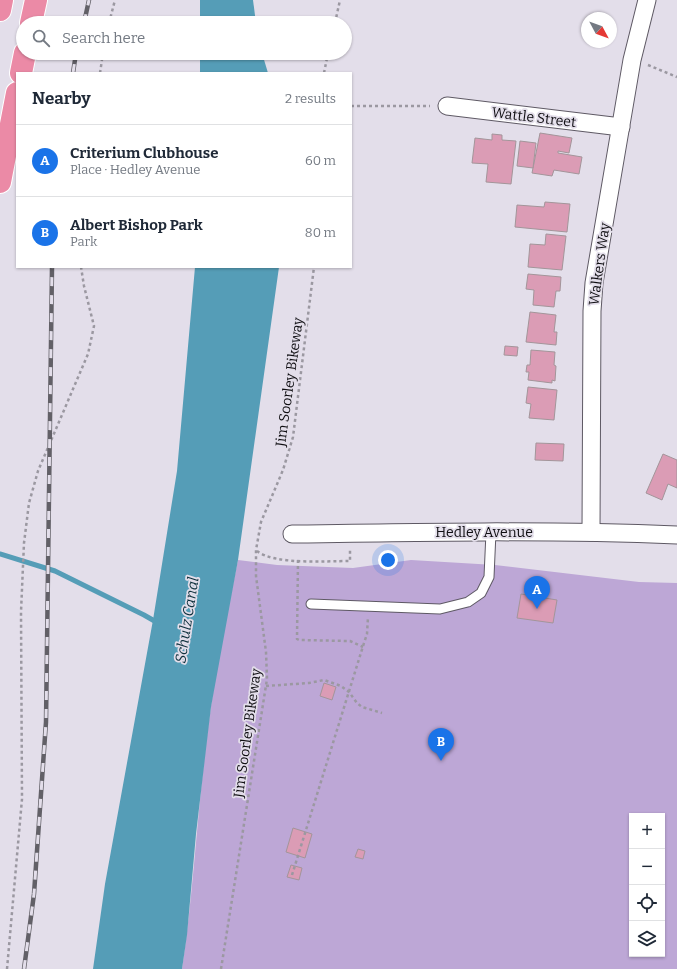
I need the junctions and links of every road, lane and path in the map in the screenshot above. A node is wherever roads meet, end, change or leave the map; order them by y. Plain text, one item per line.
1 (2, 0) edge
2 (36, 0) edge
3 (115, 0) edge
4 (340, 0) edge
5 (647, 0) edge
6 (0, 10) edge
7 (33, 16) edge
8 (111, 16) edge
9 (337, 16) edge
10 (24, 60) edge
11 (102, 60) edge
12 (327, 60) edge
13 (632, 60) junction
14 (21, 72) edge
15 (100, 72) edge
16 (324, 72) edge
17 (677, 77) edge
18 (16, 98) edge
19 (352, 106) edge
20 (447, 106) joint
21 (621, 127) junction
22 (0, 182) edge
23 (81, 268) edge
24 (314, 268) edge
25 (491, 532) junction
26 (591, 532) junction
27 (351, 533) junction
28 (292, 534) dead end
29 (677, 535) edge
30 (256, 550) junction
31 (298, 560) junction
32 (311, 604) dead end
33 (369, 606) junction
34 (363, 647) junction
35 (266, 686) junction
36 (349, 692) junction
37 (382, 713) dead end
38 (292, 876) dead end
39 (7, 969) edge
40 (222, 969) edge

1 - 6 highway
2 - 7 highway
3 - 8 path
4 - 9 path
5 - 13 street, Walkers Way
10 - 14 highway
11 - 15 path
12 - 16 path
13 - 17 path
13 - 21 street, Walkers Way
18 - 22 highway
19 - 20 path
20 - 21 street, Wattle Street
21 - 26 street, Walkers Way
23 - 39 path
24 - 30 path, Jim Soorley Bikeway
25 - 26 street, Hedley Avenue
25 - 27 street, Hedley Avenue
25 - 33 lane
26 - 29 street, Hedley Avenue
27 - 28 street, Hedley Avenue
27 - 31 path
30 - 31 path
30 - 35 path, Jim Soorley Bikeway
31 - 34 path
32 - 33 lane
33 - 34 path
34 - 36 path
35 - 36 path
35 - 40 path, Jim Soorley Bikeway
36 - 37 path
36 - 38 path

